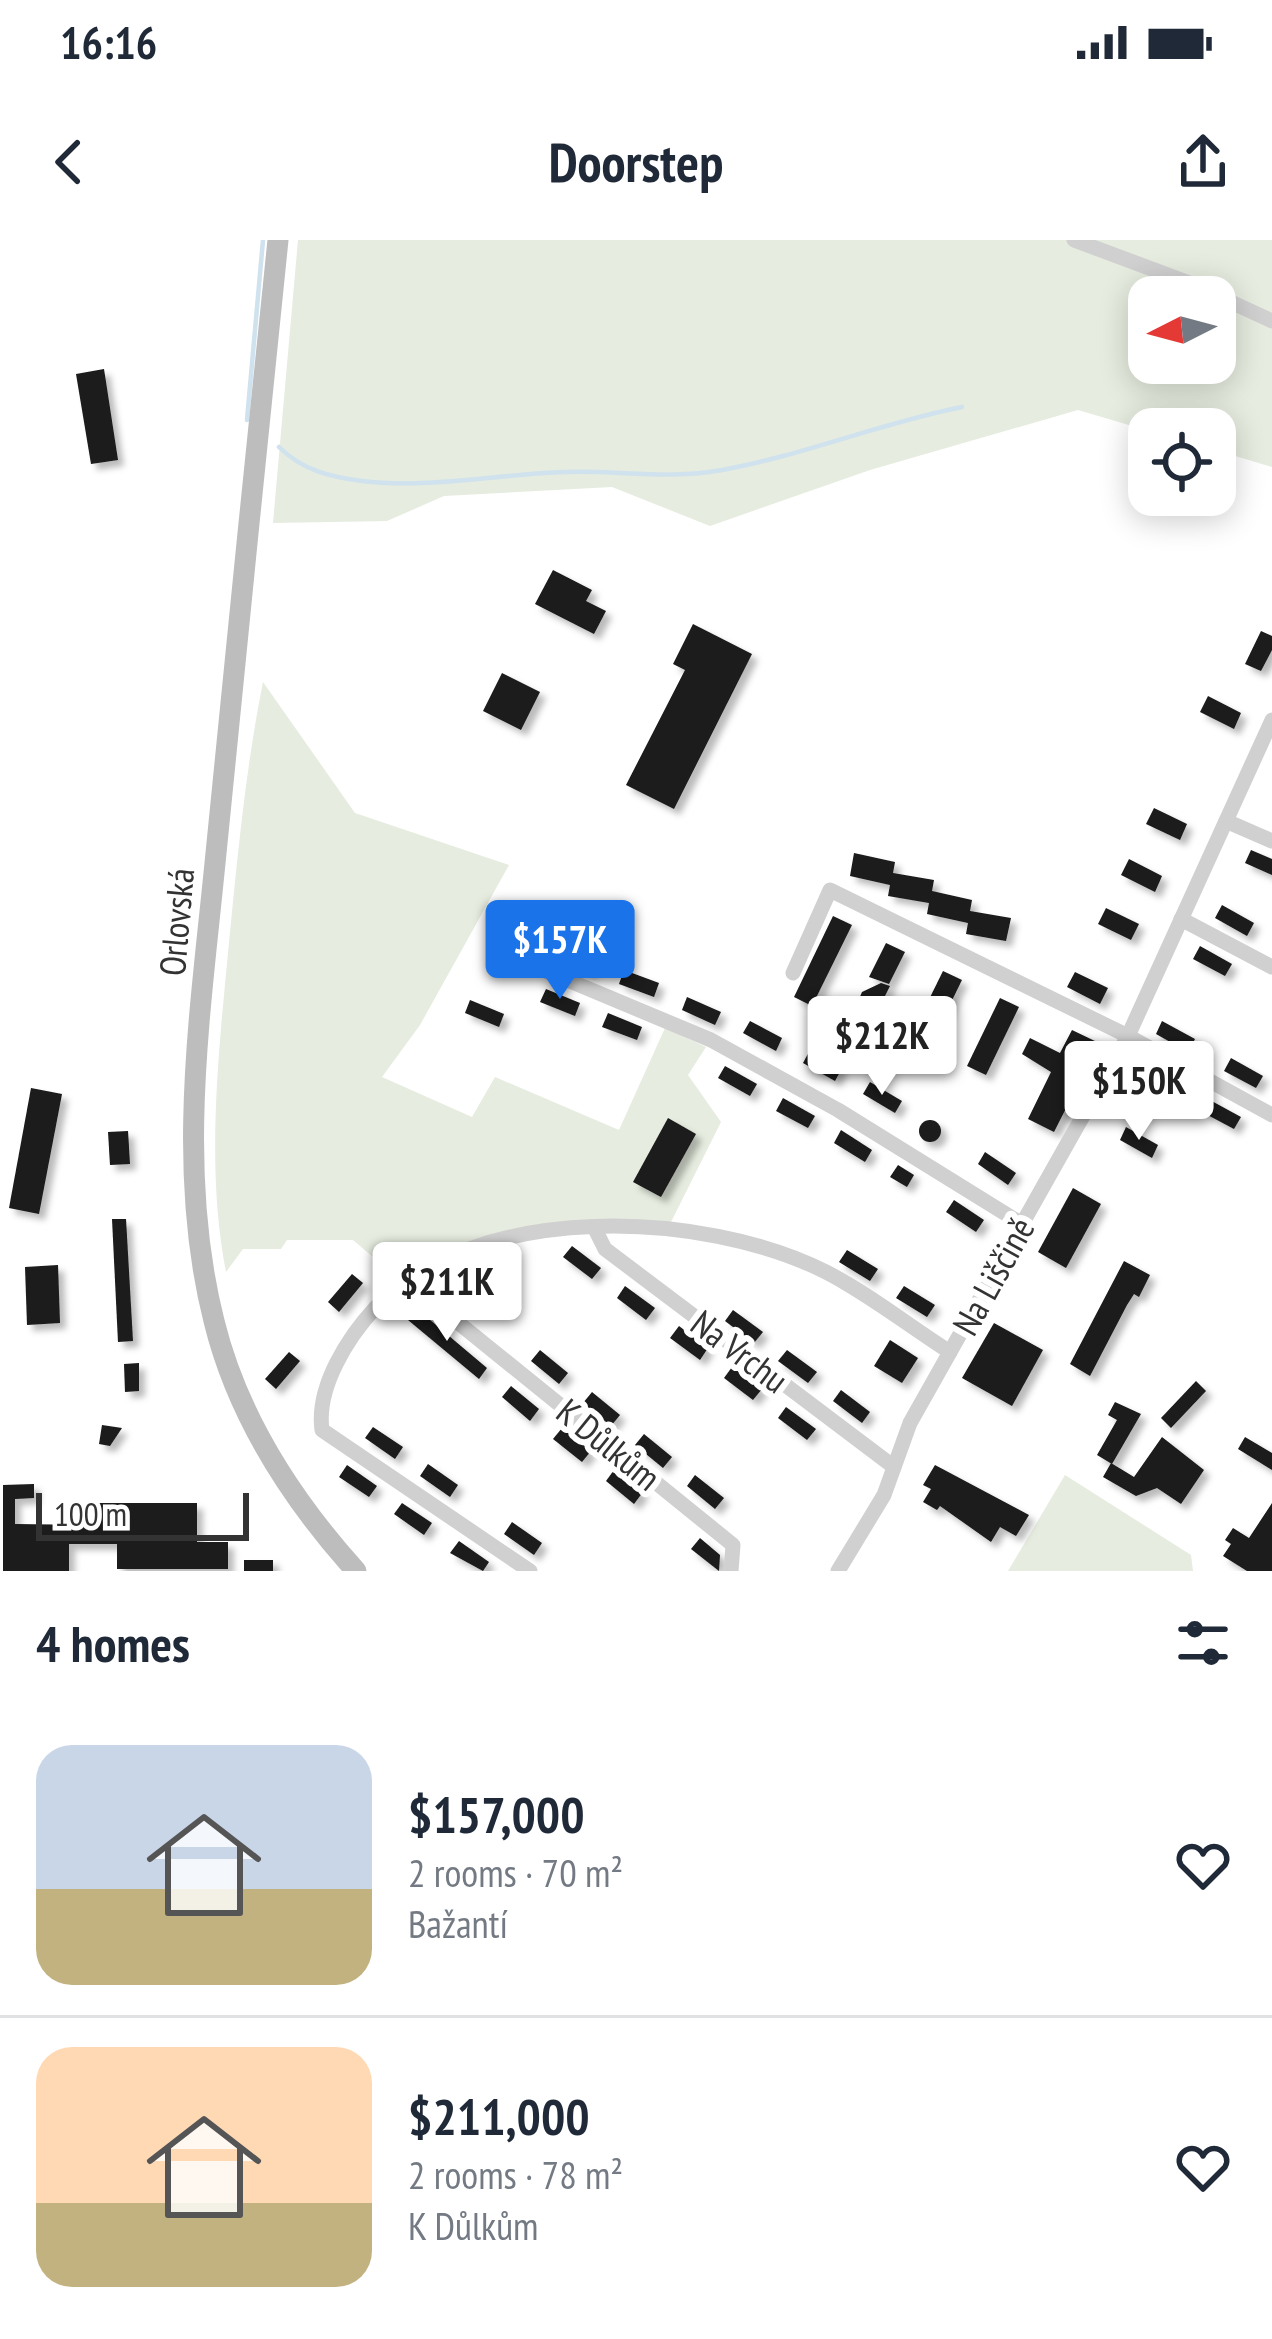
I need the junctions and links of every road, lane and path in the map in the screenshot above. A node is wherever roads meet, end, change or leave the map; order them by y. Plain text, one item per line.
1 (278, 240) edge
2 (1074, 240) edge
3 (1272, 322) edge
4 (1272, 720) edge
5 (1226, 820) junction
6 (1272, 842) edge
7 (1181, 919) junction
8 (510, 956) dead end
9 (1272, 968) edge
10 (793, 973) dead end
11 (1128, 1036) junction
12 (1270, 1109) edge
13 (1022, 1224) junction
14 (595, 1229) junction
15 (412, 1276) junction
16 (950, 1352) junction
17 (894, 1467) junction
18 (356, 1571) edge
19 (530, 1571) edge
20 (731, 1571) edge
21 (838, 1571) edge

1 - 18 main road, Orlovská
2 - 3 street
4 - 5 street, Na Liščině
5 - 6 street
5 - 7 street, Na Liščině
7 - 9 street
7 - 11 street, Na Liščině
8 - 13 street
10 - 11 street
11 - 12 street
11 - 13 street, Na Liščině
13 - 16 street, Na Liščině
14 - 15 street
14 - 16 street
14 - 17 street, Na Vrchu
15 - 19 street
15 - 20 street, K Důlkům
16 - 17 street, Na Liščině
17 - 21 street, Na Liščině

